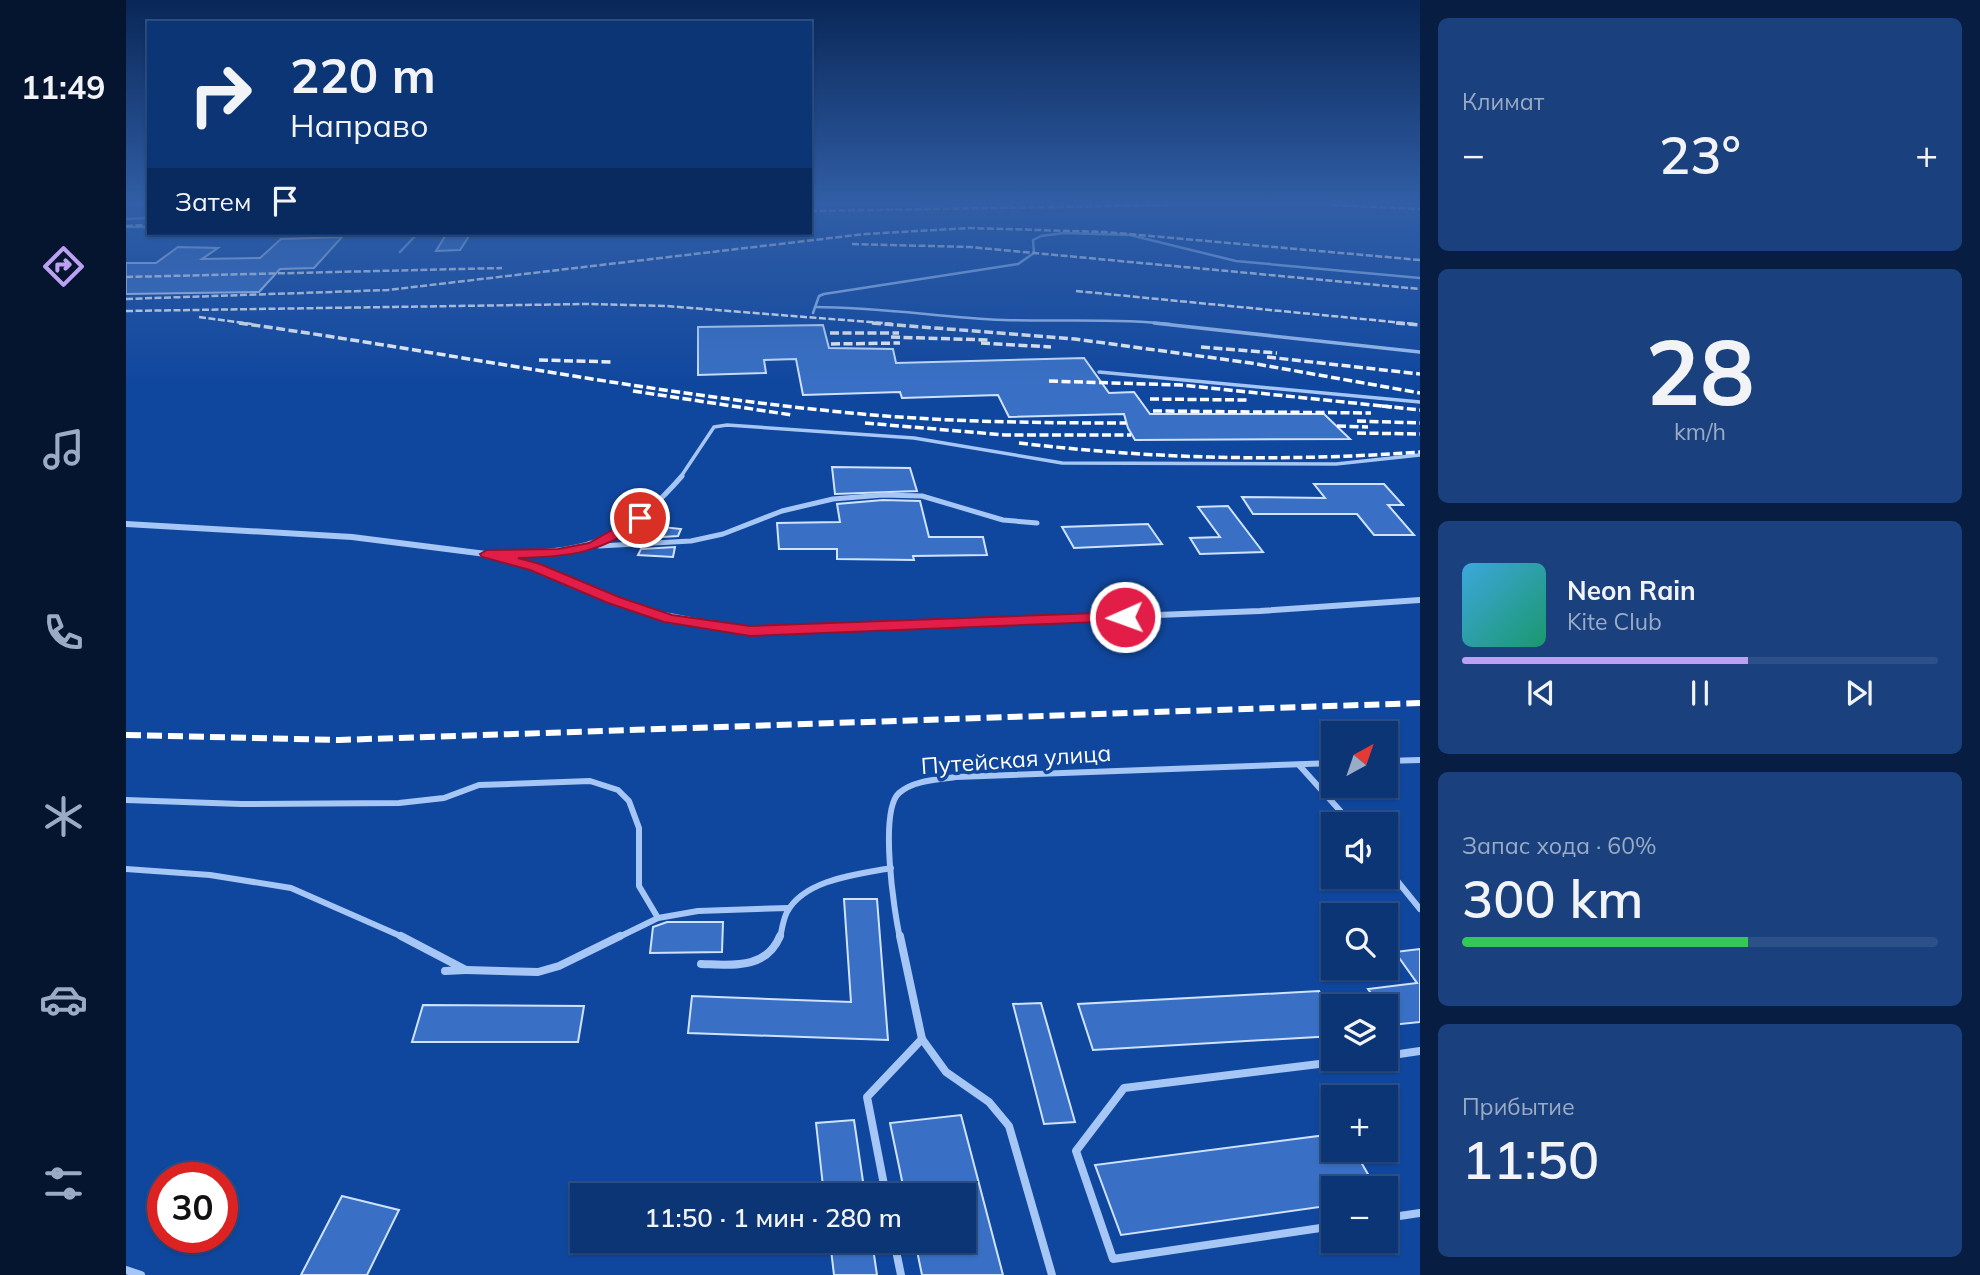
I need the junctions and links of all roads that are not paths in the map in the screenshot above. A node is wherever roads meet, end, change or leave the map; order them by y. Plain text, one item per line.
1 (1015, 264) edge
2 (1274, 264) edge
3 (1420, 278) edge
4 (815, 307) junction
5 (813, 313) dead end
6 (1420, 352) edge
7 (1099, 372) dead end
8 (1418, 403) edge
9 (1420, 454) edge
10 (1037, 523) dead end
11 (126, 524) edge
12 (593, 546) junction
13 (487, 554) junction
14 (1420, 600) edge
15 (1420, 760) edge
16 (1398, 761) edge
17 (1321, 764) edge
18 (1299, 765) junction
19 (126, 800) edge
20 (1341, 812) edge
21 (891, 868) junction
22 (126, 869) edge
23 (1398, 882) edge
24 (788, 908) junction
25 (1420, 909) edge
26 (659, 918) junction
27 (701, 964) dead end
28 (466, 970) junction
29 (445, 971) dead end
30 (922, 1039) junction
31 (1420, 1051) edge
32 (1398, 1054) edge
33 (1321, 1064) edge
34 (884, 1183) edge
35 (1420, 1213) edge
36 (1398, 1216) edge
37 (1321, 1228) edge
38 (896, 1253) edge
39 (126, 1270) edge
40 (142, 1275) edge
41 (901, 1275) edge
42 (1052, 1275) edge

1 - 4 lane
2 - 3 lane
4 - 5 lane
4 - 6 lane
7 - 8 lane
9 - 12 lane
10 - 12 lane
11 - 13 street
12 - 13 lane
13 - 14 street
15 - 16 lane
17 - 18 lane, Путейская улица
18 - 20 lane
18 - 21 lane, Путейская улица
19 - 26 lane
21 - 24 lane
21 - 30 lane, Путейская улица
22 - 28 lane
23 - 25 lane
24 - 26 lane
24 - 27 lane
26 - 28 lane
28 - 29 lane
30 - 34 lane
30 - 42 lane, Путейская улица
31 - 32 lane
33 - 37 lane
35 - 36 lane
38 - 41 lane
39 - 40 lane

